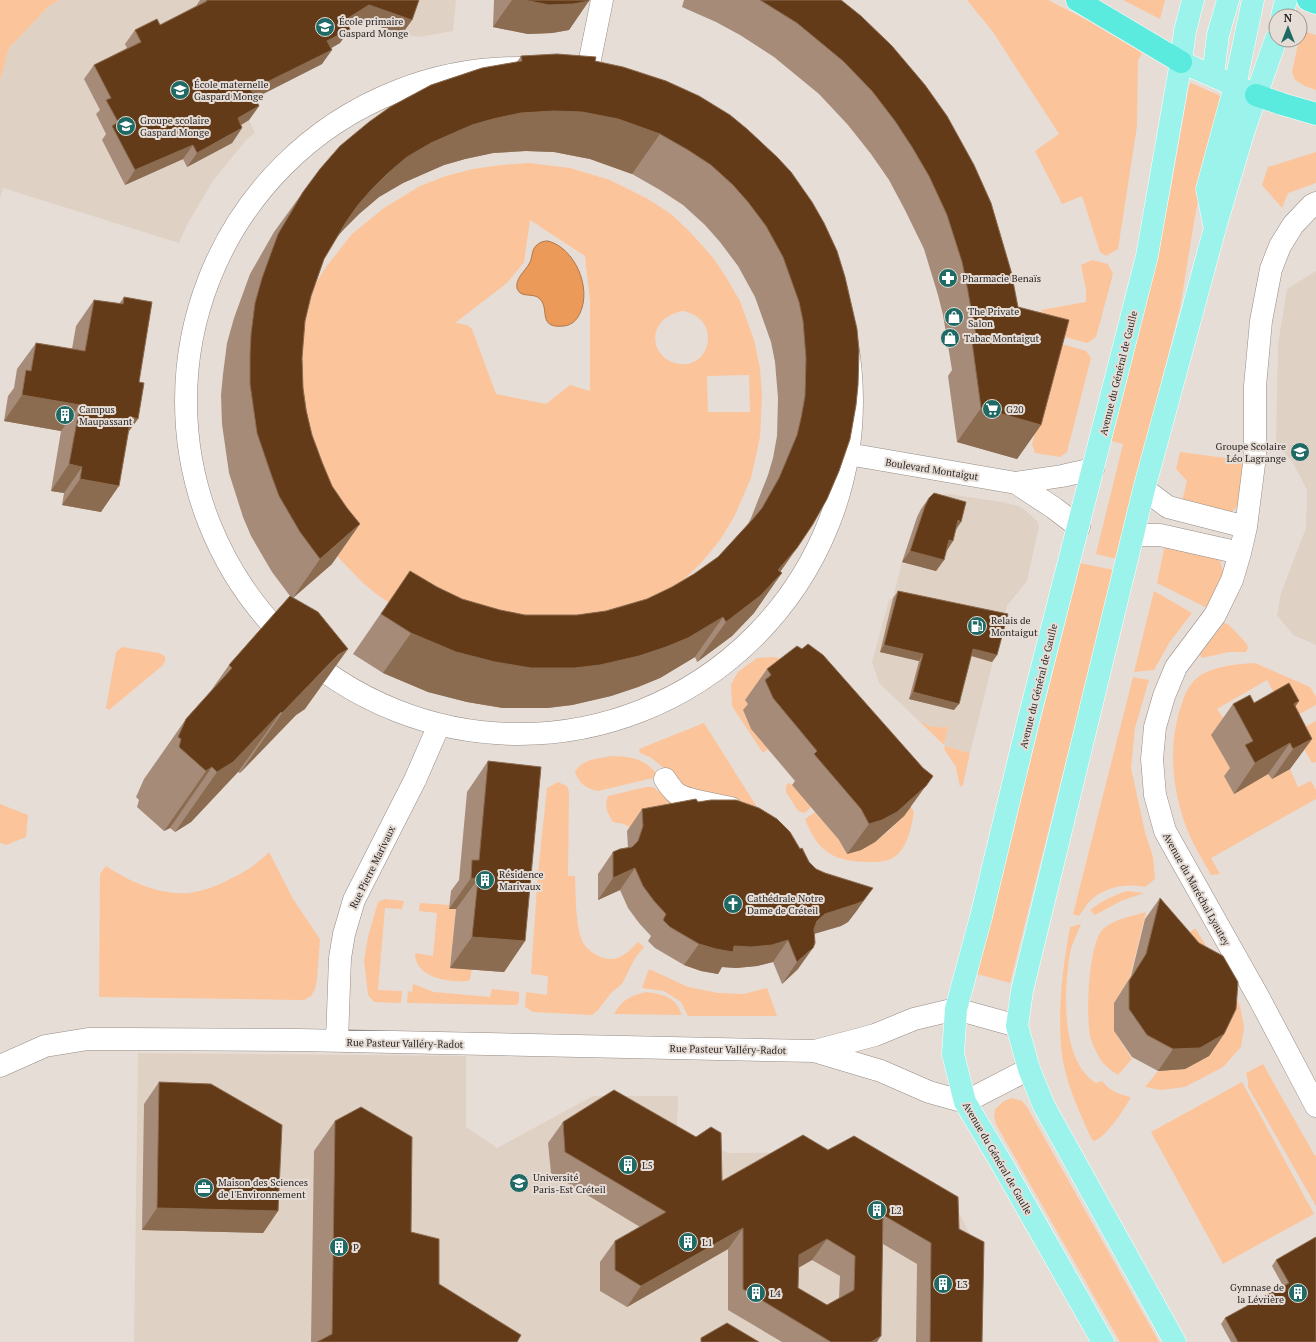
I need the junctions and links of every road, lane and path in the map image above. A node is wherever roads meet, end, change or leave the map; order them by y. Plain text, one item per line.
1 (602, 0) edge
2 (1076, 0) edge
3 (1193, 0) edge
4 (1228, 0) edge
5 (1253, 0) edge
6 (1308, 0) edge
7 (1316, 3) edge
8 (1273, 48) edge
9 (1181, 62) junction
10 (587, 74) junction
11 (1213, 76) junction
12 (1235, 86) junction
13 (1256, 95) junction
14 (1316, 114) edge
15 (1316, 203) edge
16 (1215, 228) junction
17 (848, 454) junction
18 (1093, 469) junction
19 (1016, 483) junction
20 (1144, 489) junction
21 (1079, 527) junction
22 (1246, 527) junction
23 (1133, 535) junction
24 (1240, 553) junction
25 (439, 724) junction
26 (665, 780) dead end
27 (750, 815) edge
28 (956, 1009) junction
29 (1017, 1026) junction
30 (337, 1041) junction
31 (814, 1051) junction
32 (0, 1066) edge
33 (1029, 1070) junction
34 (965, 1102) junction
35 (1316, 1106) edge
36 (1104, 1342) edge
37 (1175, 1342) edge

1 - 10 street
2 - 9 highway
3 - 9 main road, Avenue du Général de Gaulle
4 - 11 main road
5 - 12 main road
6 - 7 highway
8 - 13 main road
9 - 11 main road
9 - 18 main road, Avenue du Général de Gaulle
10 - 17 street
10 - 25 street
11 - 12 main road
12 - 13 main road
12 - 16 main road
13 - 14 highway
13 - 16 main road
15 - 22 street, Avenue du Maréchal Lyautey
16 - 20 main road
17 - 19 street, Boulevard Montaigut
17 - 25 street
18 - 19 street, Boulevard Montaigut
18 - 21 main road, Avenue du Général de Gaulle
19 - 21 street, Boulevard Montaigut
20 - 22 street
20 - 23 main road
21 - 28 main road, Avenue du Général de Gaulle
22 - 24 street, Avenue du Maréchal Lyautey
23 - 24 street
23 - 29 main road
24 - 35 street, Avenue du Maréchal Lyautey
25 - 30 street, Rue Pierre Marivaux
26 - 27 street
28 - 29 street, Rue Pasteur Valléry-Radot
28 - 31 street, Rue Pasteur Valléry-Radot
28 - 34 main road, Avenue du Général de Gaulle
29 - 33 main road
30 - 31 street, Rue Pasteur Valléry-Radot
30 - 32 street, Rue Pasteur Valléry-Radot
31 - 34 street, Rue Pasteur Valléry-Radot
33 - 34 street
33 - 37 main road
34 - 36 main road, Avenue du Général de Gaulle

